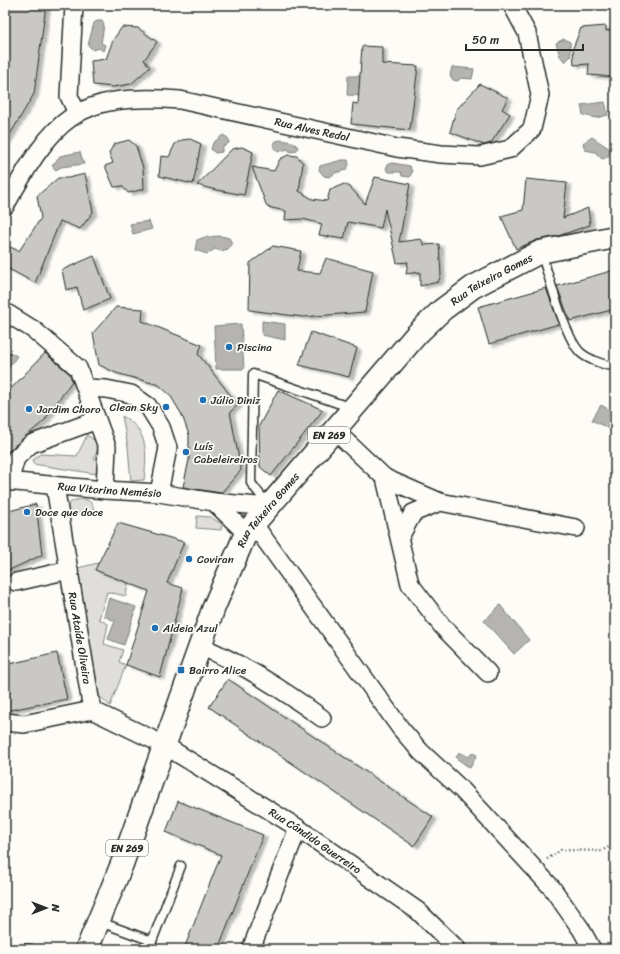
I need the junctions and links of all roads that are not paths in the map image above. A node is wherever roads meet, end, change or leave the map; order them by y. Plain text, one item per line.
1 (74, 5) edge
2 (512, 5) edge
3 (77, 113) junction
4 (5, 206) edge
5 (614, 236) edge
6 (540, 252) junction
7 (5, 312) edge
8 (615, 366) edge
9 (87, 388) junction
10 (352, 408) junction
11 (98, 420) junction
12 (333, 429) junction
13 (384, 478) junction
14 (7, 482) edge
15 (54, 486) junction
16 (105, 490) junction
17 (159, 493) junction
18 (214, 502) junction
19 (440, 502) junction
20 (269, 507) junction
21 (249, 528) junction
22 (576, 528) dead end
23 (400, 537) junction
24 (69, 570) junction
25 (16, 582) dead end
26 (200, 646) junction
27 (488, 674) dead end
28 (92, 710) junction
29 (322, 718) dead end
30 (5, 722) edge
31 (164, 745) junction
32 (298, 828) junction
33 (181, 866) dead end
34 (99, 921) junction
35 (151, 945) edge
36 (24, 949) edge
37 (31, 949) edge
38 (87, 949) edge
39 (251, 949) edge
40 (457, 949) edge
41 (592, 949) edge

1 - 3 street
2 - 3 street, Rua Alves Redol
3 - 4 street, Rua Alves Redol
5 - 6 main road, Rua Teixeira Gomes / EN 269
6 - 8 lane
6 - 10 main road, Rua Teixeira Gomes / EN 269
7 - 9 street
9 - 11 street
9 - 17 street
10 - 12 main road, Rua Teixeira Gomes / EN 269
10 - 20 lane
11 - 14 street
11 - 16 street
12 - 13 street
12 - 20 main road, Rua Teixeira Gomes / EN 269
13 - 19 street
13 - 23 street
14 - 15 street, Rua Vitorino Nemésio
15 - 16 street, Rua Vitorino Nemésio
15 - 24 street, Rua Ataíde Oliveira
16 - 17 street, Rua Vitorino Nemésio
17 - 18 street, Rua Vitorino Nemésio
18 - 20 street, Rua Vitorino Nemésio
18 - 21 street
19 - 22 street
19 - 23 street
20 - 21 main road, Rua Teixeira Gomes / EN 269
21 - 26 main road, Rua Teixeira Gomes / EN 269
21 - 41 street
23 - 27 street
24 - 25 street
24 - 28 street, Rua Ataíde Oliveira
26 - 29 street
26 - 31 main road, Rua Teixeira Gomes / EN 269
28 - 30 street
28 - 31 street
31 - 32 street, Rua Cândido Guerreiro
31 - 34 main road, Rua Teixeira Gomes / EN 269
32 - 39 street
32 - 40 street, Rua Cândido Guerreiro
33 - 35 lane
34 - 35 lane
34 - 38 main road, Rua Teixeira Gomes / EN 269
36 - 37 lane

